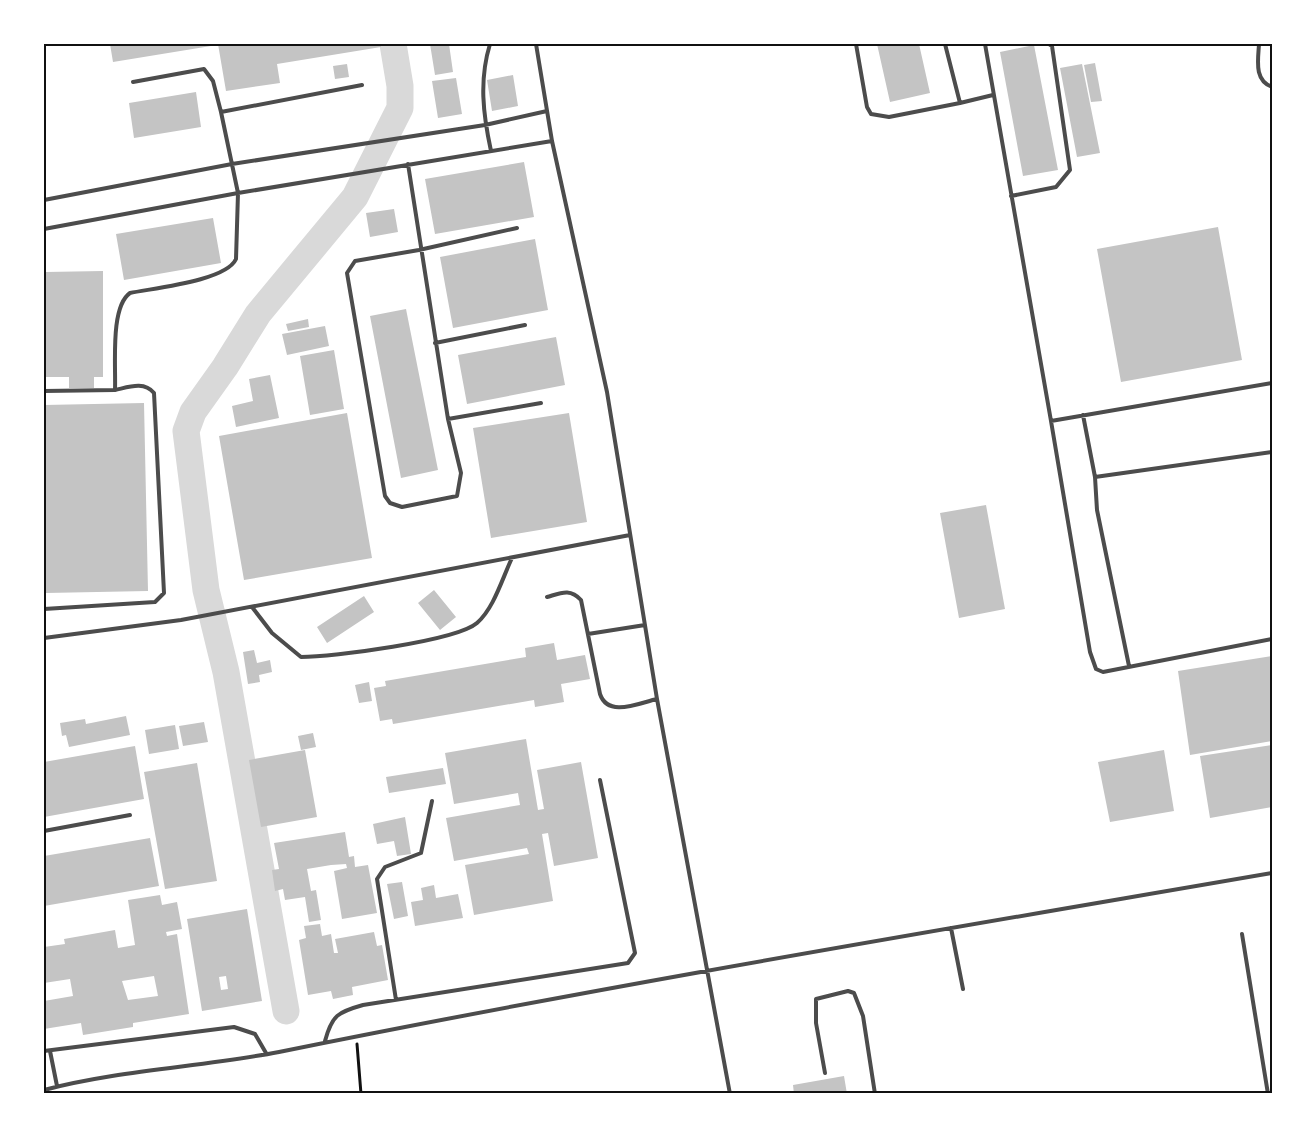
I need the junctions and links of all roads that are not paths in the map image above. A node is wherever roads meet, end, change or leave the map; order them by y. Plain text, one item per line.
1 (490, 44) edge
2 (536, 44) edge
3 (856, 44) edge
4 (945, 44) edge
5 (985, 44) edge
6 (1049, 44) edge
7 (1259, 44) edge
8 (133, 82) dead end
9 (362, 85) dead end
10 (1272, 87) edge
11 (993, 95) junction
12 (960, 103) junction
13 (547, 111) junction
14 (221, 112) junction
15 (485, 125) junction
16 (552, 141) junction
17 (491, 151) junction
18 (232, 164) junction
19 (408, 164) junction
20 (238, 193) junction
21 (1011, 196) junction
22 (44, 200) edge
23 (517, 228) dead end
24 (44, 229) edge
25 (419, 250) junction
26 (525, 325) dead end
27 (435, 344) junction
28 (1272, 383) edge
29 (115, 390) junction
30 (44, 392) edge
31 (542, 403) dead end
32 (1083, 415) junction
33 (448, 419) junction
34 (1051, 421) junction
35 (1272, 452) edge
36 (1095, 477) junction
37 (630, 535) junction
38 (512, 557) junction
39 (547, 597) dead end
40 (252, 608) junction
41 (44, 609) edge
42 (645, 625) junction
43 (588, 634) junction
44 (44, 638) edge
45 (1272, 639) edge
46 (1129, 666) junction
47 (657, 699) junction
48 (600, 780) dead end
49 (432, 801) dead end
50 (130, 815) dead end
51 (44, 831) edge
52 (1272, 873) edge
53 (951, 928) junction
54 (1242, 934) dead end
55 (709, 970) junction
56 (963, 989) dead end
57 (396, 1000) junction
58 (325, 1041) junction
59 (50, 1051) junction
60 (44, 1052) edge
61 (266, 1053) junction
62 (825, 1073) dead end
63 (57, 1086) junction
64 (44, 1090) edge
65 (730, 1094) edge
66 (875, 1094) edge
67 (1268, 1094) edge

1 - 15 lane
2 - 13 lane
3 - 12 lane
4 - 12 lane
5 - 11 lane
6 - 21 lane
7 - 10 lane
8 - 14 lane
9 - 14 lane
11 - 12 lane
11 - 21 lane
13 - 15 lane
13 - 16 lane
14 - 18 lane
15 - 17 lane
15 - 18 lane
16 - 17 lane
16 - 37 lane
17 - 19 lane
18 - 20 lane
18 - 22 lane
19 - 20 lane
19 - 25 lane
20 - 24 lane
20 - 29 lane
21 - 34 lane
23 - 25 lane
25 - 27 lane
25 - 33 lane
26 - 27 lane
27 - 33 lane
28 - 32 lane
29 - 30 lane
29 - 41 lane
31 - 33 lane
32 - 34 lane
32 - 36 lane
34 - 46 lane
35 - 36 lane
36 - 46 lane
37 - 38 lane
37 - 42 lane
38 - 40 lane
38 - 40 lane
39 - 43 lane
40 - 44 lane
42 - 43 lane
42 - 47 lane
43 - 47 lane
45 - 46 lane
47 - 55 lane
48 - 57 lane
49 - 57 lane
50 - 51 lane
52 - 53 lane
53 - 55 lane
53 - 56 lane
54 - 67 lane
55 - 58 lane
55 - 65 lane
57 - 58 lane
58 - 61 lane
59 - 60 lane
59 - 61 lane
59 - 63 lane
61 - 63 lane
62 - 66 lane
63 - 64 lane

